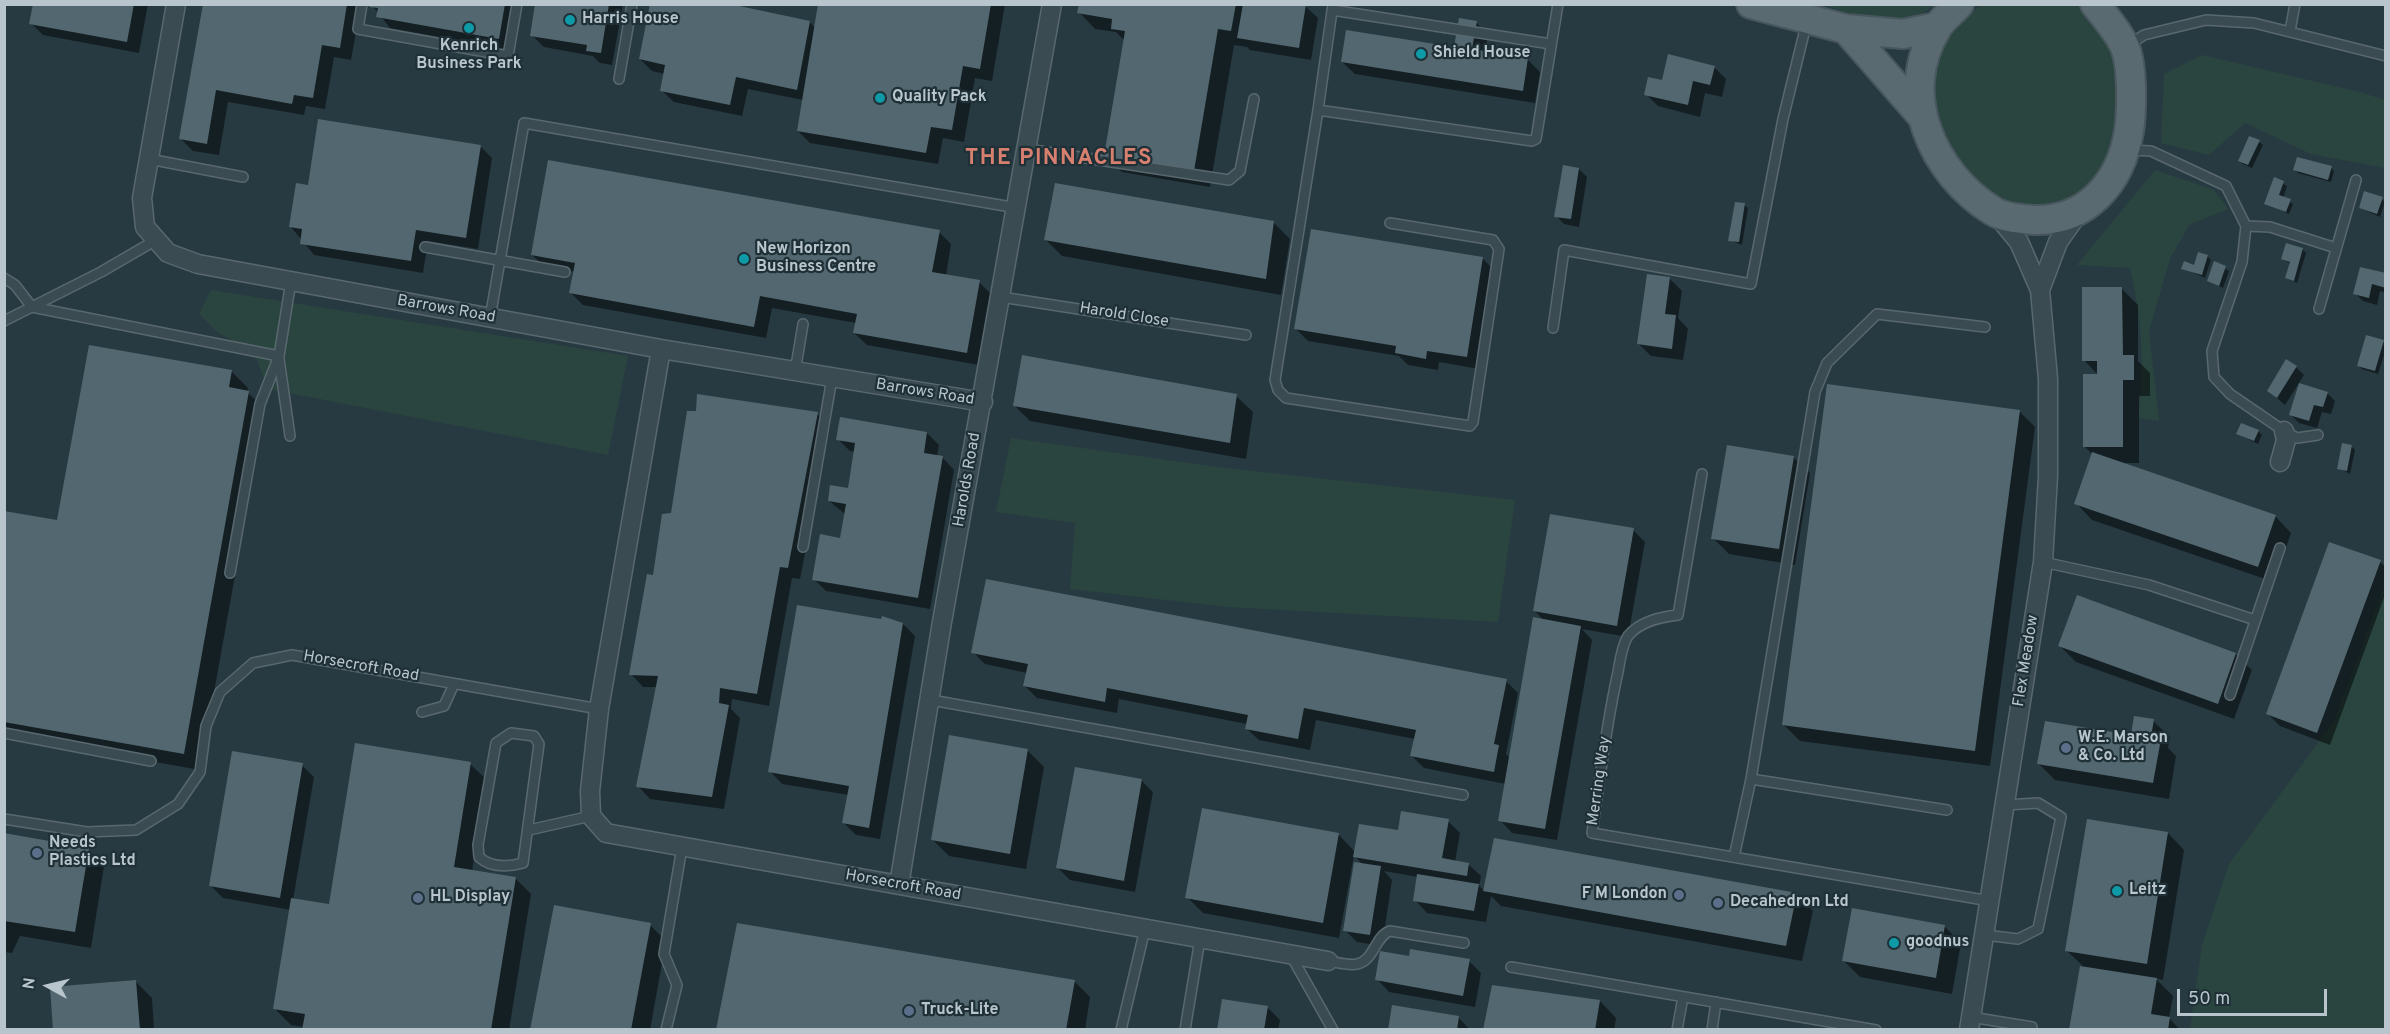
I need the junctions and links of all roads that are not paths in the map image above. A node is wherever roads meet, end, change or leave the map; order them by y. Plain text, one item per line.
1 (176, 4) edge
2 (362, 4) edge
3 (517, 4) edge
4 (632, 4) edge
5 (1052, 4) edge
6 (1558, 4) edge
7 (1751, 4) edge
8 (1959, 4) edge
9 (2095, 4) edge
10 (2295, 4) edge
11 (1332, 7) edge
12 (1807, 19) junction
13 (1937, 27) junction
14 (1846, 29) junction
15 (2290, 31) junction
16 (1551, 44) junction
17 (2125, 46) junction
18 (2385, 56) edge
19 (620, 79) dead end
20 (1254, 99) dead end
21 (1318, 110) junction
22 (1922, 115) junction
23 (1027, 149) junction
24 (2126, 150) junction
25 (149, 159) junction
26 (243, 177) dead end
27 (2356, 180) dead end
28 (1017, 208) junction
29 (2080, 211) junction
30 (1995, 213) junction
31 (1390, 223) dead end
32 (2246, 226) junction
33 (156, 240) junction
34 (425, 247) dead end
35 (2336, 248) junction
36 (500, 260) junction
37 (565, 272) dead end
38 (4, 278) edge
39 (291, 281) junction
40 (2040, 290) junction
41 (1001, 297) junction
42 (32, 307) junction
43 (2319, 309) dead end
44 (490, 318) junction
45 (4, 321) edge
46 (803, 324) dead end
47 (1985, 327) dead end
48 (1553, 328) dead end
49 (1246, 335) dead end
50 (661, 349) junction
51 (279, 356) junction
52 (795, 372) junction
53 (832, 378) junction
54 (983, 402) junction
55 (2283, 431) junction
56 (2318, 435) dead end
57 (290, 436) dead end
58 (2280, 462) dead end
59 (1702, 474) dead end
60 (803, 547) dead end
61 (2280, 548) dead end
62 (2043, 562) junction
63 (230, 573) dead end
64 (2255, 620) junction
65 (454, 684) junction
66 (2230, 695) dead end
67 (931, 700) junction
68 (599, 710) junction
69 (422, 712) dead end
70 (4, 733) edge
71 (151, 761) dead end
72 (1751, 779) junction
73 (1463, 795) dead end
74 (2005, 805) junction
75 (1947, 810) dead end
76 (591, 816) junction
77 (4, 819) edge
78 (529, 830) junction
79 (682, 847) junction
80 (1734, 857) junction
81 (899, 885) junction
82 (1990, 901) junction
83 (1145, 929) junction
84 (1984, 935) junction
85 (1200, 939) junction
86 (1464, 943) dead end
87 (1290, 954) junction
88 (1328, 961) joint
89 (1511, 967) dead end
90 (1683, 997) junction
91 (1716, 1002) junction
92 (1970, 1023) edge
93 (1822, 1025) edge
94 (2032, 1026) dead end
95 (666, 1029) edge
96 (1121, 1029) edge
97 (1185, 1029) edge
98 (1333, 1029) edge
99 (1677, 1029) edge
100 (1712, 1029) edge
101 (1876, 1029) edge

1 - 25 street, Barrows Road
2 - 3 lane
4 - 19 lane
5 - 23 street, Harolds Road
6 - 16 lane
7 - 12 main road
8 - 13 main road
9 - 17 main road
10 - 15 lane
11 - 16 lane
11 - 21 lane
12 - 14 main road
12 - 48 lane
13 - 14 main road
13 - 22 main road
14 - 22 main road
15 - 17 lane
15 - 18 lane
16 - 21 lane
17 - 24 main road
20 - 23 lane
21 - 31 lane
22 - 30 main road
23 - 28 street, Harolds Road
24 - 29 main road
24 - 32 lane
25 - 26 lane
25 - 33 street, Barrows Road
27 - 35 lane
28 - 36 lane
28 - 41 street, Harolds Road
29 - 30 main road
29 - 40 street, Flex Meadow
30 - 40 street, Flex Meadow
32 - 35 lane
32 - 55 lane
33 - 39 street, Barrows Road
33 - 42 lane
34 - 36 lane
35 - 43 lane
36 - 37 lane
36 - 44 lane
38 - 42 lane
39 - 44 street, Barrows Road
39 - 51 lane
40 - 62 street, Flex Meadow
41 - 49 lane, Harold Close
41 - 54 street, Harolds Road
42 - 45 lane
42 - 51 lane
44 - 50 street, Barrows Road
46 - 52 lane
47 - 72 lane
50 - 52 street, Barrows Road
50 - 68 street
51 - 57 lane
51 - 63 lane
52 - 53 street, Barrows Road
53 - 54 street, Barrows Road
53 - 60 lane
54 - 67 street, Harolds Road
55 - 56 lane
55 - 58 street
59 - 80 lane, Merring Way
61 - 64 lane
62 - 64 lane
62 - 74 street, Flex Meadow
64 - 66 lane
65 - 68 lane, Horsecroft Road
65 - 69 lane
65 - 77 lane, Horsecroft Road
67 - 73 lane
67 - 81 street, Harolds Road
68 - 76 street
70 - 71 lane
72 - 75 lane
72 - 80 lane
74 - 82 street, Flex Meadow
74 - 84 lane
76 - 78 lane
76 - 79 street, Horsecroft Road
78 - 78 lane
79 - 81 street, Horsecroft Road
79 - 95 lane
80 - 82 lane, Merring Way
81 - 83 street, Horsecroft Road
82 - 84 street, Flex Meadow
83 - 85 street, Horsecroft Road
83 - 96 lane
84 - 92 street, Flex Meadow
85 - 87 street, Horsecroft Road
85 - 97 lane
86 - 88 lane
87 - 88 street, Horsecroft Road
87 - 98 lane
89 - 90 lane
90 - 91 lane
90 - 99 lane
91 - 93 lane
91 - 100 lane
92 - 94 lane
93 - 101 lane

